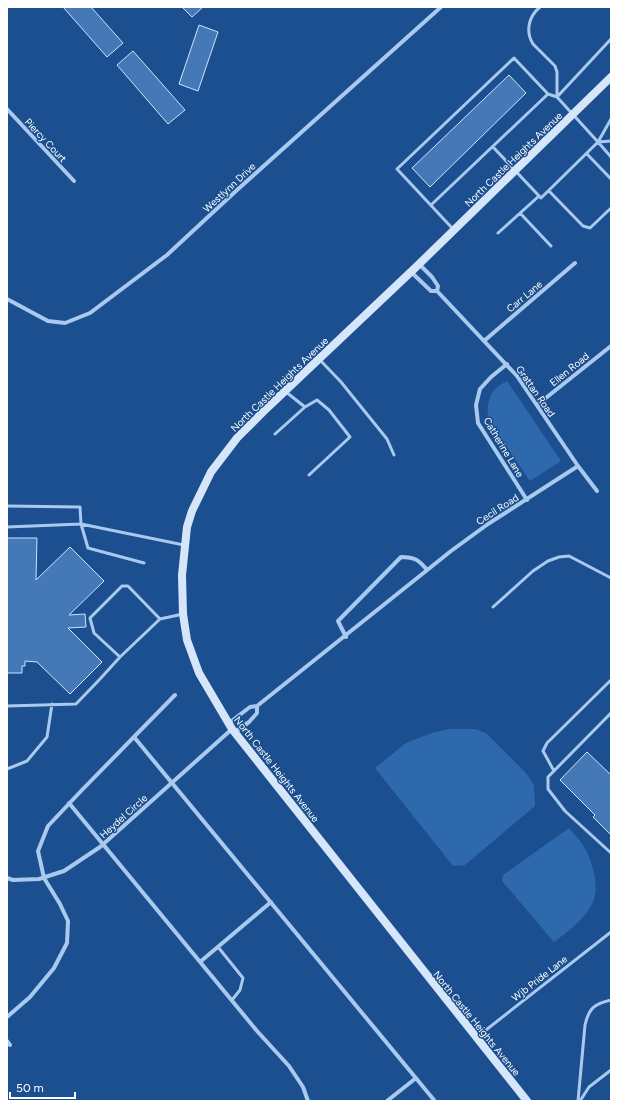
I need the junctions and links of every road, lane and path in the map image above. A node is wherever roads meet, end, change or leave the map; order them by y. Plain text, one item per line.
1 (441, 7) edge
2 (540, 7) edge
3 (611, 39) edge
4 (611, 77) edge
5 (548, 94) junction
6 (557, 97) junction
7 (7, 109) edge
8 (572, 114) junction
9 (611, 119) edge
10 (611, 141) edge
11 (598, 142) junction
12 (493, 147) junction
13 (587, 154) junction
14 (611, 157) edge
15 (515, 170) junction
16 (611, 179) edge
17 (74, 181) dead end
18 (548, 191) junction
19 (539, 196) junction
20 (431, 205) junction
21 (611, 208) edge
22 (520, 213) junction
23 (454, 230) junction
24 (498, 233) dead end
25 (550, 246) dead end
26 (575, 263) dead end
27 (419, 264) junction
28 (411, 272) junction
29 (437, 291) junction
30 (7, 299) edge
31 (484, 341) junction
32 (611, 346) edge
33 (319, 359) junction
34 (507, 364) junction
35 (285, 391) junction
36 (537, 405) junction
37 (305, 408) junction
38 (275, 434) dead end
39 (394, 455) dead end
40 (578, 466) junction
41 (309, 475) dead end
42 (597, 491) dead end
43 (527, 500) junction
44 (7, 506) edge
45 (81, 524) junction
46 (7, 527) edge
47 (184, 545) junction
48 (144, 563) dead end
49 (427, 570) junction
50 (611, 578) edge
51 (493, 607) dead end
52 (183, 614) junction
53 (160, 619) junction
54 (346, 636) junction
55 (120, 657) junction
56 (611, 680) edge
57 (175, 695) dead end
58 (52, 704) junction
59 (7, 706) edge
60 (257, 706) junction
61 (611, 713) edge
62 (232, 728) junction
63 (134, 737) junction
64 (7, 769) edge
65 (554, 771) junction
66 (172, 783) junction
67 (69, 803) junction
68 (102, 844) junction
69 (611, 853) edge
70 (7, 878) edge
71 (44, 878) junction
72 (271, 902) junction
73 (611, 932) edge
74 (218, 947) junction
75 (200, 962) junction
76 (232, 1000) junction
77 (611, 1000) edge
78 (7, 1017) edge
79 (476, 1038) junction
80 (611, 1070) edge
81 (416, 1078) junction
82 (434, 1100) dead end
83 (308, 1101) edge
84 (387, 1101) edge
85 (526, 1101) edge
86 (579, 1101) edge

1 - 30 street, Westlynn Drive
2 - 6 lane
3 - 6 lane
4 - 8 street, North Castle Heights Avenue
5 - 6 lane
5 - 12 lane
5 - 20 lane
6 - 8 lane
7 - 17 street, Piercy Court
8 - 11 lane
8 - 15 street, North Castle Heights Avenue
9 - 11 lane
10 - 11 lane
11 - 13 lane
11 - 14 lane
12 - 15 lane
12 - 20 lane
13 - 16 lane
13 - 18 lane
15 - 19 lane
15 - 23 street, North Castle Heights Avenue
18 - 19 lane
18 - 21 lane
19 - 22 lane
20 - 23 lane
22 - 24 lane
22 - 25 lane
23 - 27 street, North Castle Heights Avenue
26 - 31 street, Carr Lane
27 - 28 street, North Castle Heights Avenue
27 - 29 street
28 - 29 street
28 - 33 street, North Castle Heights Avenue
29 - 31 street, Grattan Road
31 - 34 street, Grattan Road
32 - 36 street, Ellen Road
33 - 35 street, North Castle Heights Avenue
33 - 39 lane
34 - 36 street, Grattan Road
34 - 43 street, Catherine Lane
35 - 37 lane
35 - 47 street, North Castle Heights Avenue
36 - 40 street, Grattan Road
37 - 38 lane
37 - 41 lane
40 - 42 street, Grattan Road
40 - 43 street, Cecil Road
43 - 49 street, Cecil Road
44 - 45 lane
45 - 46 lane
45 - 47 lane
45 - 48 lane
47 - 52 street, North Castle Heights Avenue
49 - 54 street, Cecil Road
49 - 54 street
50 - 51 lane
52 - 53 lane
52 - 62 street, North Castle Heights Avenue
53 - 55 lane
53 - 55 lane
54 - 60 street, Cecil Road
55 - 58 lane
56 - 65 lane
57 - 63 street
58 - 59 lane
58 - 64 lane
60 - 62 street
60 - 62 street
61 - 65 lane
62 - 66 street, Heydel Circle
62 - 79 street, North Castle Heights Avenue
63 - 66 street
63 - 67 street
65 - 69 lane
66 - 68 street, Heydel Circle
66 - 72 street
67 - 68 street
67 - 71 street
68 - 71 street, Heydel Circle
68 - 75 street
70 - 71 street, Heydel Circle
71 - 78 street
72 - 74 street
72 - 81 street
73 - 79 lane, Wjb Pride Lane
74 - 75 street
74 - 76 lane
75 - 76 street
76 - 83 street
77 - 86 lane
79 - 85 street, North Castle Heights Avenue
80 - 86 lane
81 - 82 street
81 - 84 street

